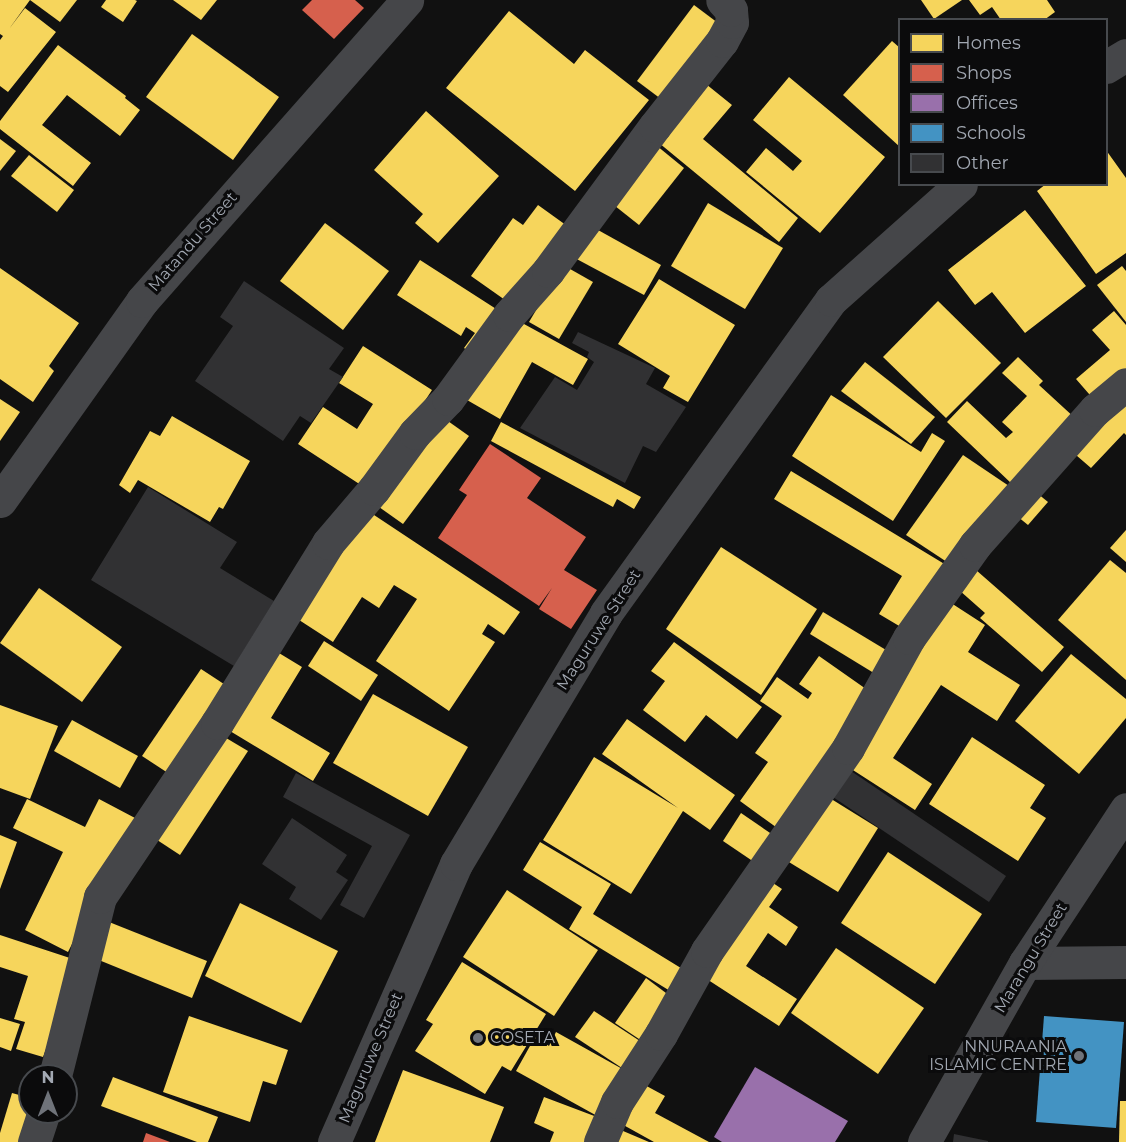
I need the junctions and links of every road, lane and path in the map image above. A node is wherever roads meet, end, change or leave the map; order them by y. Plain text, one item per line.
1 (407, 0) edge
2 (722, 0) edge
3 (1126, 55) edge
4 (1108, 66) edge
5 (959, 186) edge
6 (1126, 384) edge
7 (0, 501) edge
8 (1126, 809) edge
9 (1126, 962) edge
10 (1025, 963) junction
11 (58, 1064) edge
12 (40, 1124) edge
13 (34, 1142) edge
14 (334, 1142) edge
15 (600, 1142) edge
16 (924, 1142) edge

1 - 7 street, Matandu Street
2 - 11 street
3 - 4 street
5 - 14 street, Maguruwe Street
6 - 15 street
8 - 10 street, Marangu Street
9 - 10 street
10 - 16 street, Marangu Street
12 - 13 street

